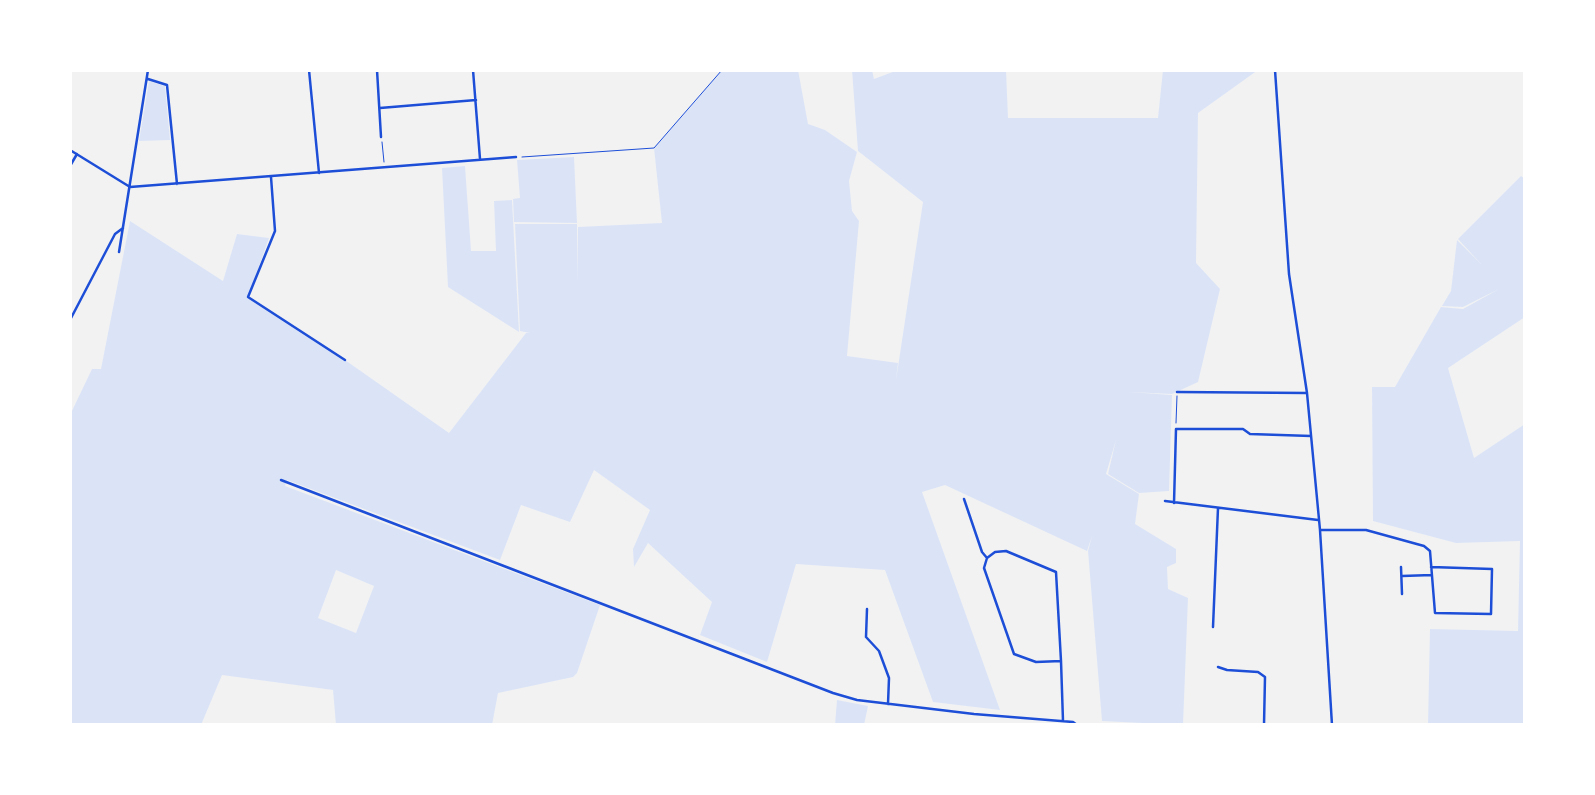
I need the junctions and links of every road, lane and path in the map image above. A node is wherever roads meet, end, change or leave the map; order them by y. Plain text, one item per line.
1 (148, 70) edge
2 (309, 70) edge
3 (377, 70) edge
4 (473, 70) edge
5 (722, 70) edge
6 (1275, 70) edge
7 (146, 79) junction
8 (476, 100) junction
9 (380, 108) junction
10 (382, 137) joint
11 (70, 150) edge
12 (77, 154) junction
13 (516, 157) joint
14 (480, 159) junction
15 (70, 166) edge
16 (385, 167) junction
17 (319, 173) junction
18 (271, 177) junction
19 (177, 184) junction
20 (130, 187) junction
21 (122, 228) junction
22 (118, 252) dead end
23 (70, 320) edge
24 (345, 360) dead end
25 (1177, 392) joint
26 (1307, 393) junction
27 (1176, 429) junction
28 (1311, 436) junction
29 (281, 480) dead end
30 (964, 499) dead end
31 (1165, 501) dead end
32 (1174, 503) junction
33 (1219, 508) junction
34 (1319, 520) junction
35 (1320, 530) junction
36 (987, 558) junction
37 (1401, 567) dead end
38 (1432, 567) junction
39 (1432, 575) junction
40 (1402, 576) junction
41 (1402, 594) dead end
42 (867, 609) dead end
43 (1213, 627) dead end
44 (1061, 661) junction
45 (1218, 667) dead end
46 (888, 704) junction
47 (1044, 720) junction
48 (1063, 721) junction
49 (1043, 725) edge
50 (1077, 725) edge
51 (1110, 725) edge
52 (1128, 725) edge
53 (1264, 725) edge
54 (1332, 725) edge

1 - 7 street
2 - 17 street
3 - 9 street
4 - 8 street
5 - 13 path
6 - 26 street
7 - 19 street
7 - 20 street
8 - 9 street
8 - 14 street
9 - 10 street
10 - 16 path
11 - 12 street
12 - 15 street
12 - 20 street
13 - 14 street
14 - 16 street
16 - 17 street
17 - 18 street
18 - 19 street
18 - 24 street
19 - 20 street
20 - 21 street
21 - 22 street
21 - 23 street
25 - 26 street
25 - 27 path
26 - 28 street
27 - 28 street
27 - 32 street
28 - 34 street
29 - 46 street
30 - 36 street
31 - 32 street
32 - 33 street
33 - 34 street
33 - 43 street
34 - 35 street
35 - 38 street
35 - 54 street
36 - 44 street
36 - 44 street
37 - 40 street
38 - 39 street
38 - 39 street
39 - 40 street
40 - 41 street
42 - 46 street
44 - 48 street
45 - 53 street
46 - 47 street
47 - 48 street
47 - 49 street
48 - 50 street
51 - 52 street

